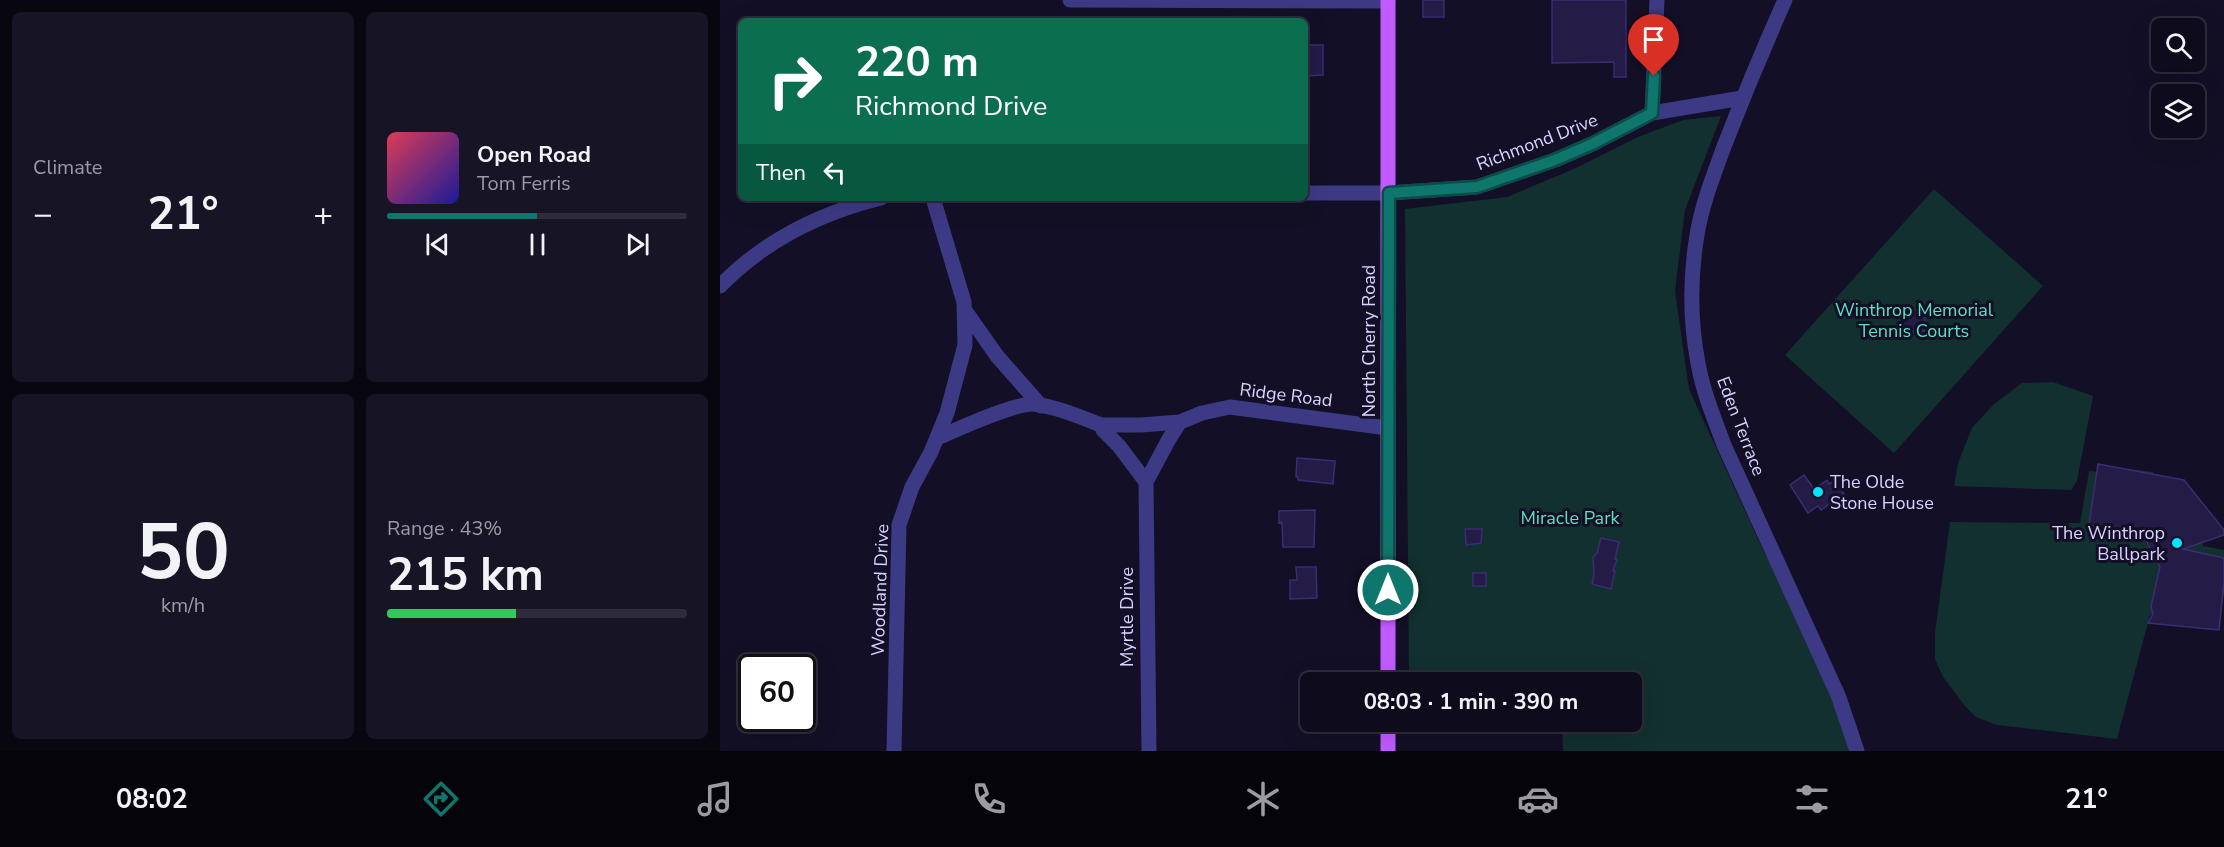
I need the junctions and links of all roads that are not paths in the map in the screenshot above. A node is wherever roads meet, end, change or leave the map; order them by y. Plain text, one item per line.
1 (1070, 0) edge
2 (1657, 0) edge
3 (1785, 0) edge
4 (1388, 1) edge
5 (1742, 98) junction
6 (1652, 113) junction
7 (1308, 193) edge
8 (1389, 193) junction
9 (868, 201) edge
10 (934, 201) edge
11 (720, 286) edge
12 (964, 309) junction
13 (1041, 406) junction
14 (1180, 422) junction
15 (1101, 425) junction
16 (1388, 428) junction
17 (937, 438) junction
18 (1146, 482) junction
19 (1388, 672) edge
20 (1388, 732) edge
21 (894, 751) edge
22 (1149, 751) edge
23 (1388, 751) edge
24 (1857, 751) edge

1 - 4 street
2 - 6 street
3 - 5 street, Eden Terrace
4 - 8 main road, North Cherry Road
5 - 6 street, Richmond Drive
5 - 24 street, Eden Terrace
6 - 8 street, Richmond Drive
7 - 8 street, Richmond Drive
8 - 16 main road, North Cherry Road
9 - 11 street
10 - 12 street
12 - 13 street
12 - 17 street
13 - 15 street, Ridge Road
13 - 17 street, Ridge Road
14 - 15 street, Ridge Road
14 - 16 street, Ridge Road
14 - 18 street
15 - 18 street, Ridge Road
16 - 19 main road, North Cherry Road
17 - 21 street, Woodland Drive
18 - 22 street, Myrtle Drive
20 - 23 main road

